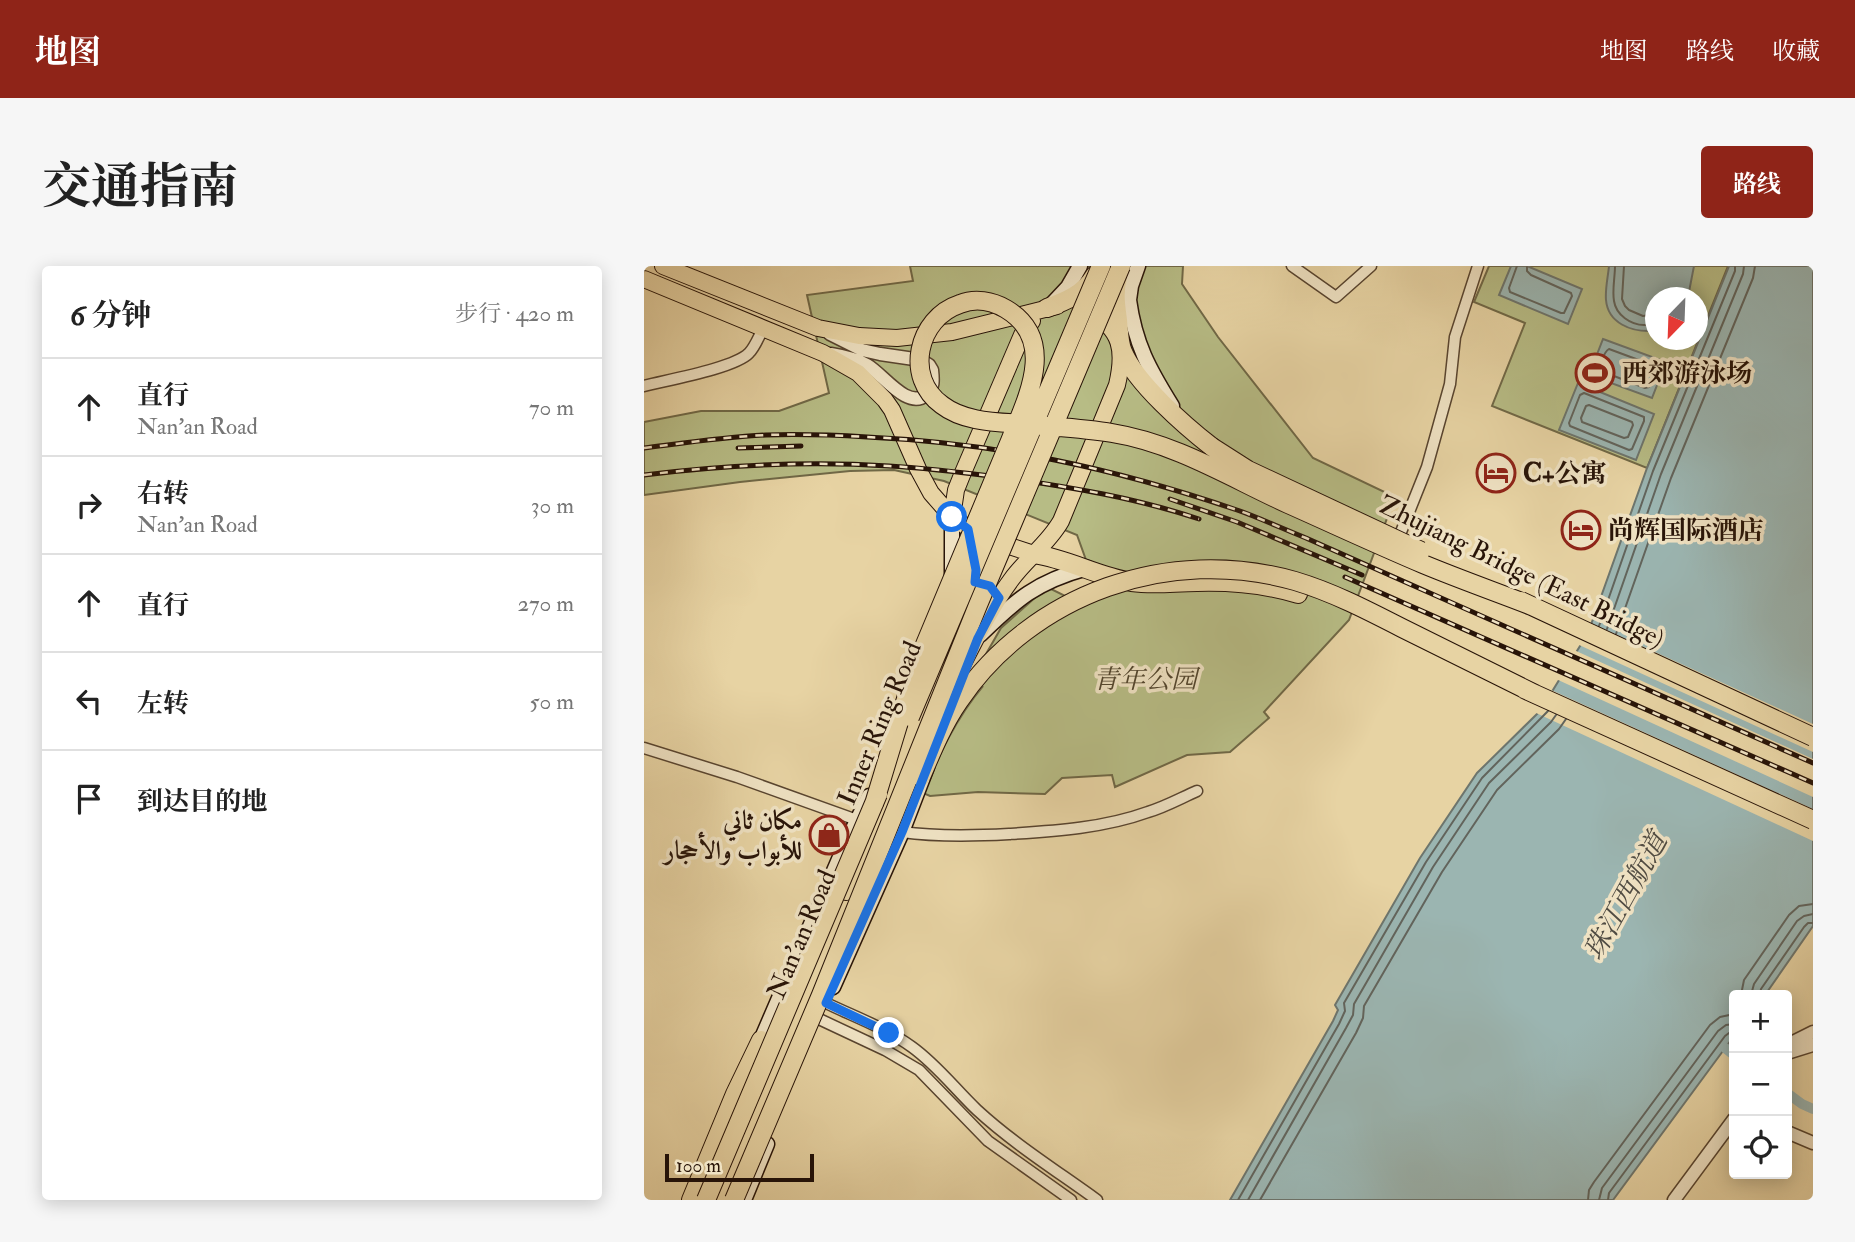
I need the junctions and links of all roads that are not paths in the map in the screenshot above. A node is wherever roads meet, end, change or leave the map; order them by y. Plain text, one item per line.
1 (663, 266) edge
2 (1138, 266) edge
3 (1371, 266) edge
4 (1478, 266) edge
5 (1093, 267) edge
6 (1299, 268) edge
7 (644, 278) edge
8 (1123, 283) edge
9 (1047, 308) junction
10 (1126, 327) junction
11 (818, 328) junction
12 (763, 329) junction
13 (1121, 350) junction
14 (824, 353) junction
15 (1143, 356) junction
16 (644, 386) edge
17 (1180, 419) junction
18 (952, 517) junction
19 (968, 529) junction
20 (1401, 532) dead end
21 (1034, 554) junction
22 (1087, 568) junction
23 (975, 582) junction
24 (999, 598) junction
25 (1532, 606) junction
26 (978, 638) junction
27 (1535, 694) junction
28 (1813, 737) edge
29 (644, 748) edge
30 (906, 752) junction
31 (879, 773) junction
32 (1197, 791) dead end
33 (880, 802) junction
34 (857, 820) junction
35 (1813, 820) edge
36 (902, 832) junction
37 (823, 999) junction
38 (819, 1019) junction
39 (1813, 1032) edge
40 (761, 1040) junction
41 (1792, 1042) edge
42 (1813, 1045) edge
43 (1792, 1051) edge
44 (767, 1075) junction
45 (1729, 1126) edge
46 (1792, 1134) edge
47 (1813, 1143) edge
48 (691, 1200) edge
49 (703, 1200) edge
50 (714, 1200) edge
51 (727, 1200) edge
52 (734, 1200) edge
53 (744, 1200) edge
54 (1072, 1200) edge
55 (1097, 1200) edge
56 (1674, 1200) edge

1 - 11 main road
2 - 8 main road
3 - 6 street
4 - 20 street
5 - 8 street
5 - 9 highway
5 - 33 highway, Inner Ring Road, bridge
7 - 12 main road
8 - 10 main road
8 - 13 highway
8 - 15 main road
8 - 37 highway, Inner Ring Road, bridge
9 - 11 main road
9 - 13 main road
9 - 18 main road
10 - 13 main road
10 - 15 main road
11 - 14 street
12 - 14 main road
12 - 16 street
13 - 17 highway, Zhujiang Bridge (East Bridge)
13 - 21 main road, Nan'an Road
14 - 18 main road
15 - 17 main road
17 - 25 highway, Zhujiang Bridge (East Bridge), bridge
18 - 19 main road
18 - 31 main road
19 - 21 main road
19 - 23 main road, Nan'an Road
21 - 22 highway
21 - 24 main road, Nan'an Road
22 - 26 main road
22 - 27 highway, bridge
23 - 24 street
23 - 30 main road, Nan'an Road
24 - 26 main road, Nan'an Road
25 - 28 highway, Zhujiang Bridge (East Bridge), bridge
25 - 33 highway, bridge
26 - 36 main road
26 - 51 main road, Nan'an Road
27 - 35 highway, bridge
27 - 37 highway, bridge
29 - 34 street
30 - 31 main road
30 - 33 main road, Nan'an Road
31 - 34 main road
32 - 36 street
33 - 34 main road
33 - 44 main road, Nan'an Road
33 - 49 highway, Inner Ring Road, bridge
34 - 40 main road
36 - 37 main road
37 - 38 main road
37 - 52 highway, Inner Ring Road, bridge
37 - 55 street
38 - 53 main road
38 - 54 street
39 - 41 street
40 - 44 main road
40 - 48 highway
40 - 49 main road
42 - 43 street
44 - 50 main road, Nan'an Road
45 - 56 street
46 - 47 street

